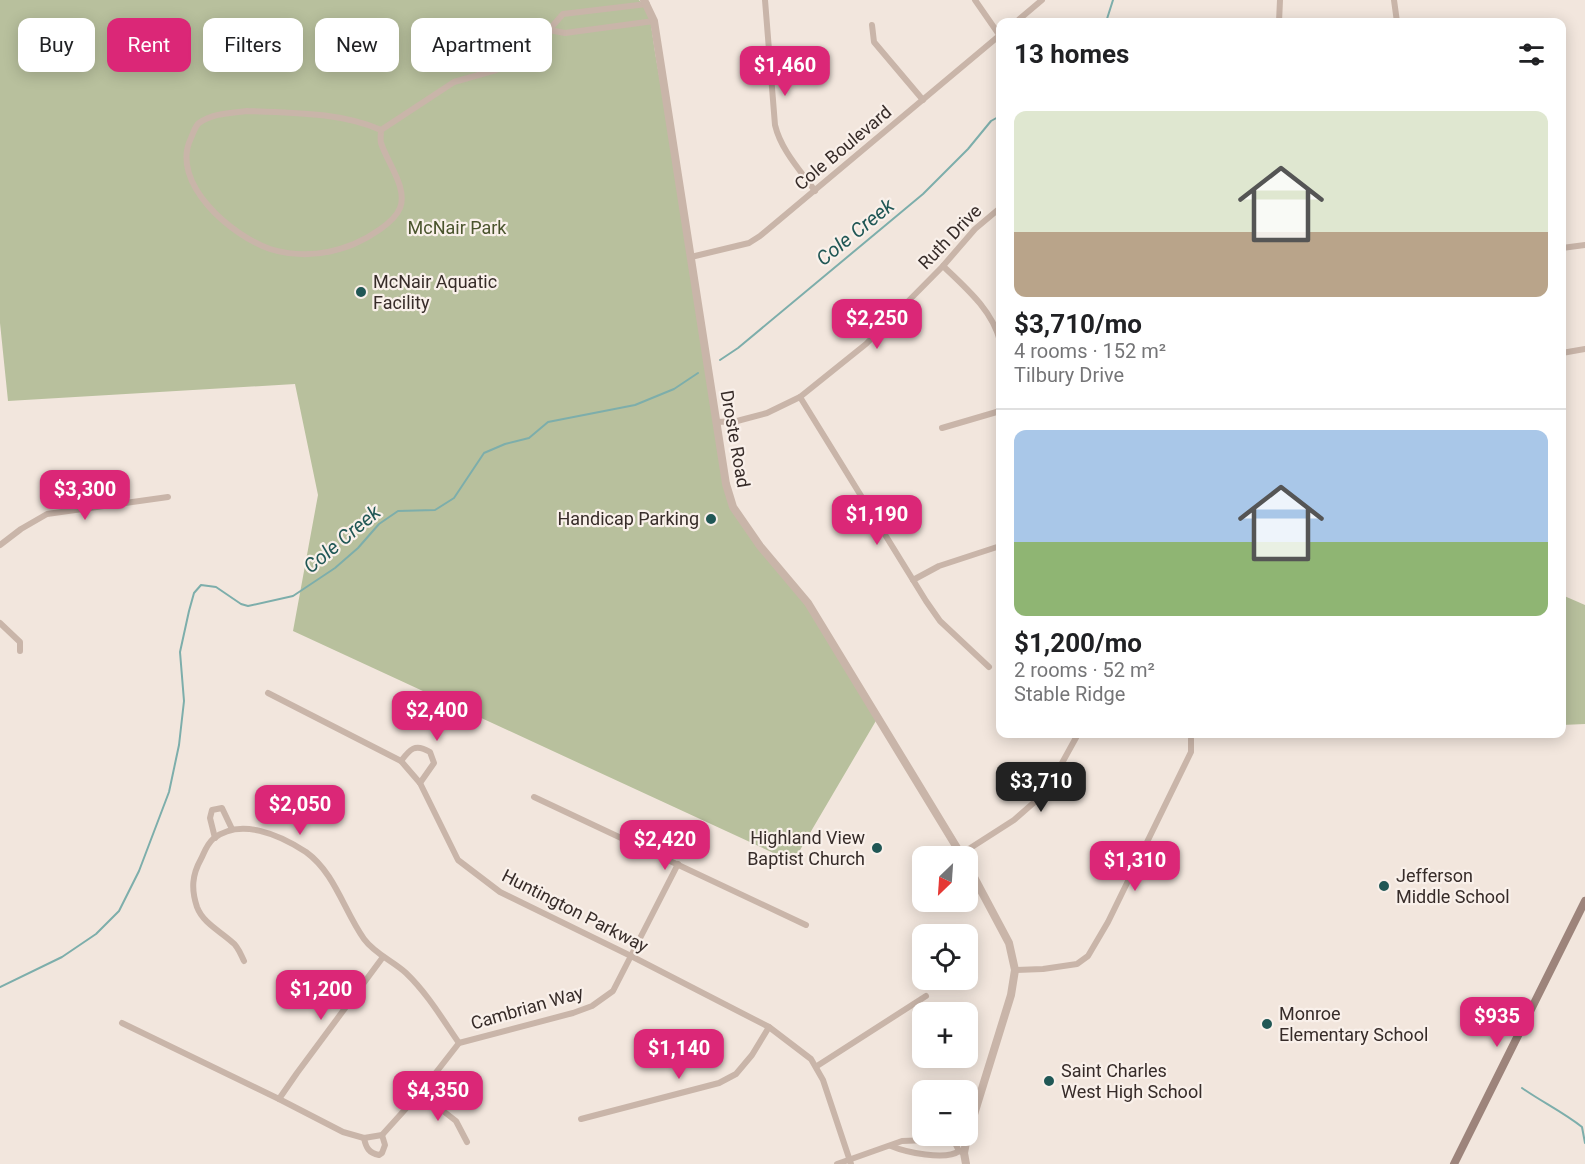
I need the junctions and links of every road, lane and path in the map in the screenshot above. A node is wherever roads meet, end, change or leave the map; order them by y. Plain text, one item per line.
1 (765, 0) edge
2 (975, 0) edge
3 (1042, 0) edge
4 (1280, 0) edge
5 (1394, 0) edge
6 (645, 2) edge
7 (1021, 18) edge
8 (1279, 18) edge
9 (1396, 18) edge
10 (654, 21) junction
11 (873, 25) dead end
12 (552, 27) edge
13 (996, 29) edge
14 (552, 31) edge
15 (996, 38) edge
16 (489, 72) edge
17 (923, 100) junction
18 (381, 130) junction
19 (815, 191) junction
20 (996, 211) edge
21 (1585, 245) edge
22 (1566, 247) edge
23 (691, 258) junction
24 (944, 266) junction
25 (996, 327) edge
26 (1585, 349) edge
27 (1566, 352) edge
28 (800, 398) junction
29 (996, 412) edge
30 (717, 422) junction
31 (942, 428) dead end
32 (168, 497) dead end
33 (0, 545) edge
34 (996, 547) edge
35 (913, 580) junction
36 (0, 623) edge
37 (20, 651) dead end
38 (989, 667) dead end
39 (268, 693) dead end
40 (1076, 738) edge
41 (1191, 739) dead end
42 (401, 761) junction
43 (420, 783) junction
44 (534, 797) dead end
45 (232, 829) junction
46 (215, 838) junction
47 (956, 846) edge
48 (975, 846) edge
49 (678, 864) junction
50 (978, 885) edge
51 (1584, 906) edge
52 (806, 925) dead end
53 (384, 957) junction
54 (633, 957) junction
55 (244, 961) dead end
56 (1015, 970) junction
57 (926, 996) dead end
58 (122, 1023) dead end
59 (769, 1027) junction
60 (459, 1043) junction
61 (817, 1066) junction
62 (420, 1093) junction
63 (279, 1099) junction
64 (581, 1119) dead end
65 (382, 1135) junction
66 (364, 1138) junction
67 (467, 1142) dead end
68 (891, 1146) junction
69 (962, 1152) junction
70 (851, 1162) edge
71 (837, 1164) edge
72 (966, 1164) edge
73 (1454, 1164) edge

1 - 19 street
2 - 13 street
3 - 7 street
4 - 8 street
5 - 9 street
6 - 10 street, Droste Road
6 - 12 street
10 - 14 street
10 - 23 street, Droste Road
11 - 17 street
15 - 17 street, Cole Boulevard
16 - 18 street
17 - 19 street, Cole Boulevard
18 - 18 street
19 - 23 street, Cole Boulevard
20 - 24 street, Ruth Drive
21 - 22 street
23 - 30 street, Droste Road
24 - 25 street
24 - 28 street, Ruth Drive
26 - 27 street
28 - 30 street, Ruth Drive
28 - 35 street
29 - 31 street
30 - 47 street, Droste Road
32 - 33 street
34 - 35 street
35 - 38 street
36 - 37 street
39 - 42 street, Huntington Parkway
40 - 48 street
41 - 56 street
42 - 43 street, Huntington Parkway
42 - 43 street
43 - 54 street, Huntington Parkway
44 - 49 street
45 - 46 street
45 - 46 street
45 - 53 street
46 - 55 street
49 - 52 street
49 - 54 street, Cambrian Way
50 - 56 street
51 - 73 main road
53 - 60 street
53 - 63 street
54 - 59 street, Huntington Parkway
54 - 60 street, Cambrian Way
56 - 69 street
57 - 61 street
58 - 63 street, Cambrian Way
59 - 61 street, Huntington Parkway
59 - 64 street
60 - 62 street, Cambrian Way
61 - 70 street, Huntington Parkway
62 - 65 street, Cambrian Way
62 - 67 street
63 - 66 street, Cambrian Way
65 - 66 street, Cambrian Way
65 - 66 street, Cambrian Way
68 - 69 street
68 - 69 street
68 - 70 street
69 - 72 street
70 - 71 street

